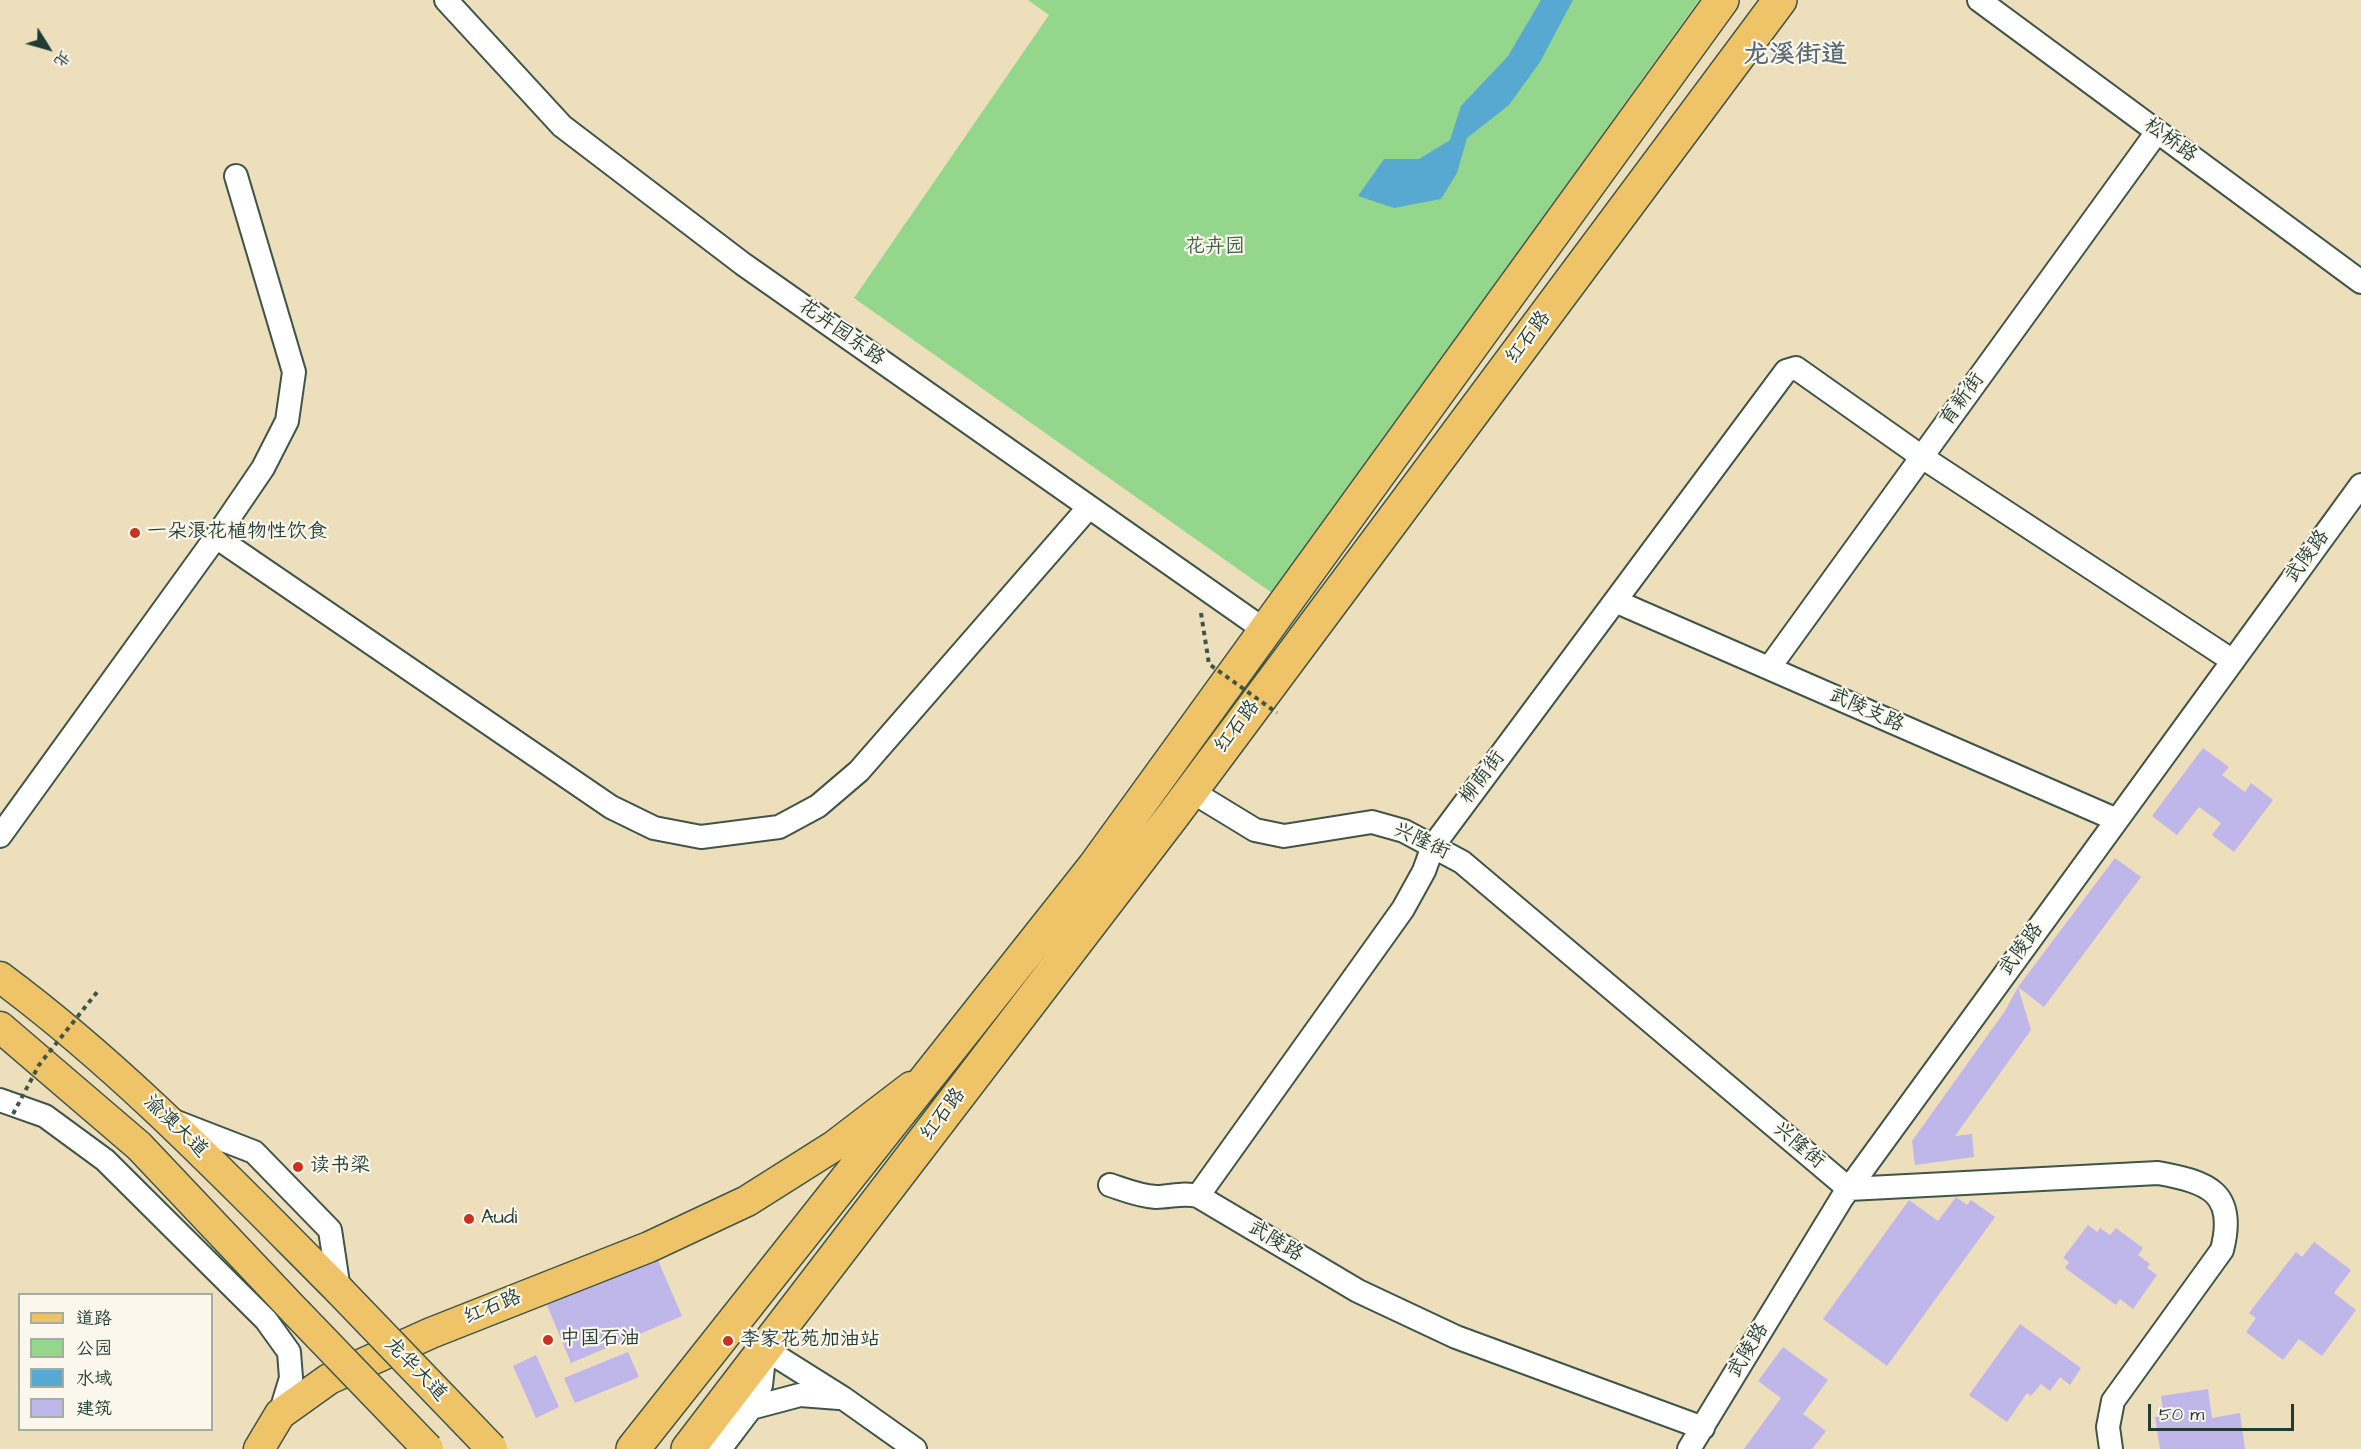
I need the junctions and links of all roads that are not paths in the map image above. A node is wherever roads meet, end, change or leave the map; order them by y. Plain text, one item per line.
1 (446, 0) edge
2 (1722, 0) edge
3 (1780, 0) edge
4 (1979, 0) edge
5 (2157, 132) junction
6 (236, 176) dead end
7 (2361, 282) edge
8 (1922, 458) junction
9 (2361, 485) edge
10 (1089, 507) junction
11 (216, 537) junction
12 (1615, 602) junction
13 (1266, 632) junction
14 (2233, 661) junction
15 (1768, 668) junction
16 (1191, 790) junction
17 (2117, 820) junction
18 (0, 836) edge
19 (1433, 846) junction
20 (0, 977) edge
21 (0, 1027) edge
22 (927, 1075) junction
23 (7, 1107) edge
24 (1110, 1185) dead end
25 (1849, 1189) junction
26 (1198, 1196) junction
27 (339, 1290) joint
28 (765, 1349) junction
29 (843, 1398) junction
30 (751, 1407) junction
31 (280, 1414) junction
32 (1702, 1428) junction
33 (259, 1449) edge
34 (428, 1449) edge
35 (492, 1449) edge
36 (633, 1449) edge
37 (688, 1449) edge
38 (720, 1449) edge
39 (915, 1449) edge
40 (1689, 1449) edge
41 (2111, 1449) edge

1 - 10 street, 花卉园东路
2 - 13 highway, 红石路
3 - 16 highway, 红石路
4 - 5 street, 松桥路
5 - 7 street, 松桥路
5 - 8 street, 育新街
6 - 11 street
8 - 12 street, 柳荫街
8 - 14 street
8 - 15 street, 育新街
9 - 14 street, 武陵路
10 - 11 street
10 - 13 street, 花卉园东路
11 - 18 street
12 - 15 street, 武陵支路
12 - 19 street, 柳荫街
13 - 22 highway, 红石路
14 - 17 street, 武陵路
15 - 17 street, 武陵支路
16 - 19 street, 兴隆街
16 - 28 highway, 红石路
17 - 25 street, 武陵路
19 - 25 street, 兴隆街
19 - 26 street, 柳荫街
20 - 27 main road, 渝澳大道
21 - 34 main road, 渝澳大道, bridge
22 - 31 main road, 红石路
22 - 36 highway, 红石路
23 - 31 street
24 - 26 street, 武陵路
25 - 32 street, 武陵路
25 - 41 street
26 - 32 street, 武陵路
27 - 35 main road, 龙华大道, bridge
28 - 29 street
28 - 30 street
28 - 37 highway, 红石路
29 - 30 street
29 - 39 street
30 - 38 street
31 - 33 main road, 红石路
32 - 40 street, 武陵路

